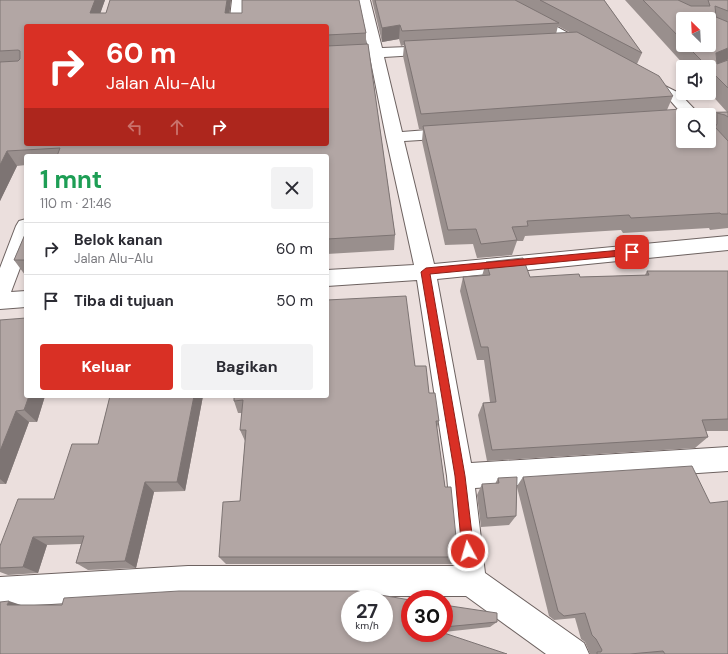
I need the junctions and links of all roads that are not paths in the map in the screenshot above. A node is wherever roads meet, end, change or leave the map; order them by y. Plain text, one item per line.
1 (238, 0) edge
2 (364, 0) edge
3 (498, 0) edge
4 (236, 24) edge
5 (575, 42) junction
6 (552, 44) edge
7 (444, 49) edge
8 (376, 52) junction
9 (595, 53) edge
10 (329, 55) edge
11 (635, 74) edge
12 (676, 91) edge
13 (471, 132) edge
14 (394, 137) junction
15 (24, 231) edge
16 (728, 243) edge
17 (426, 272) junction
18 (329, 278) edge
19 (0, 294) edge
20 (24, 299) edge
21 (0, 301) edge
22 (728, 459) edge
23 (460, 476) junction
24 (471, 581) junction
25 (0, 592) edge
26 (573, 654) edge

1 - 4 street
2 - 8 street
3 - 5 street
5 - 6 street
5 - 9 street
7 - 8 street
8 - 10 street
8 - 14 street
11 - 12 street
13 - 14 street
14 - 17 street
15 - 19 street
16 - 17 street
17 - 18 street
17 - 23 street
20 - 21 street
22 - 23 street
23 - 24 street
24 - 25 street
24 - 26 street

